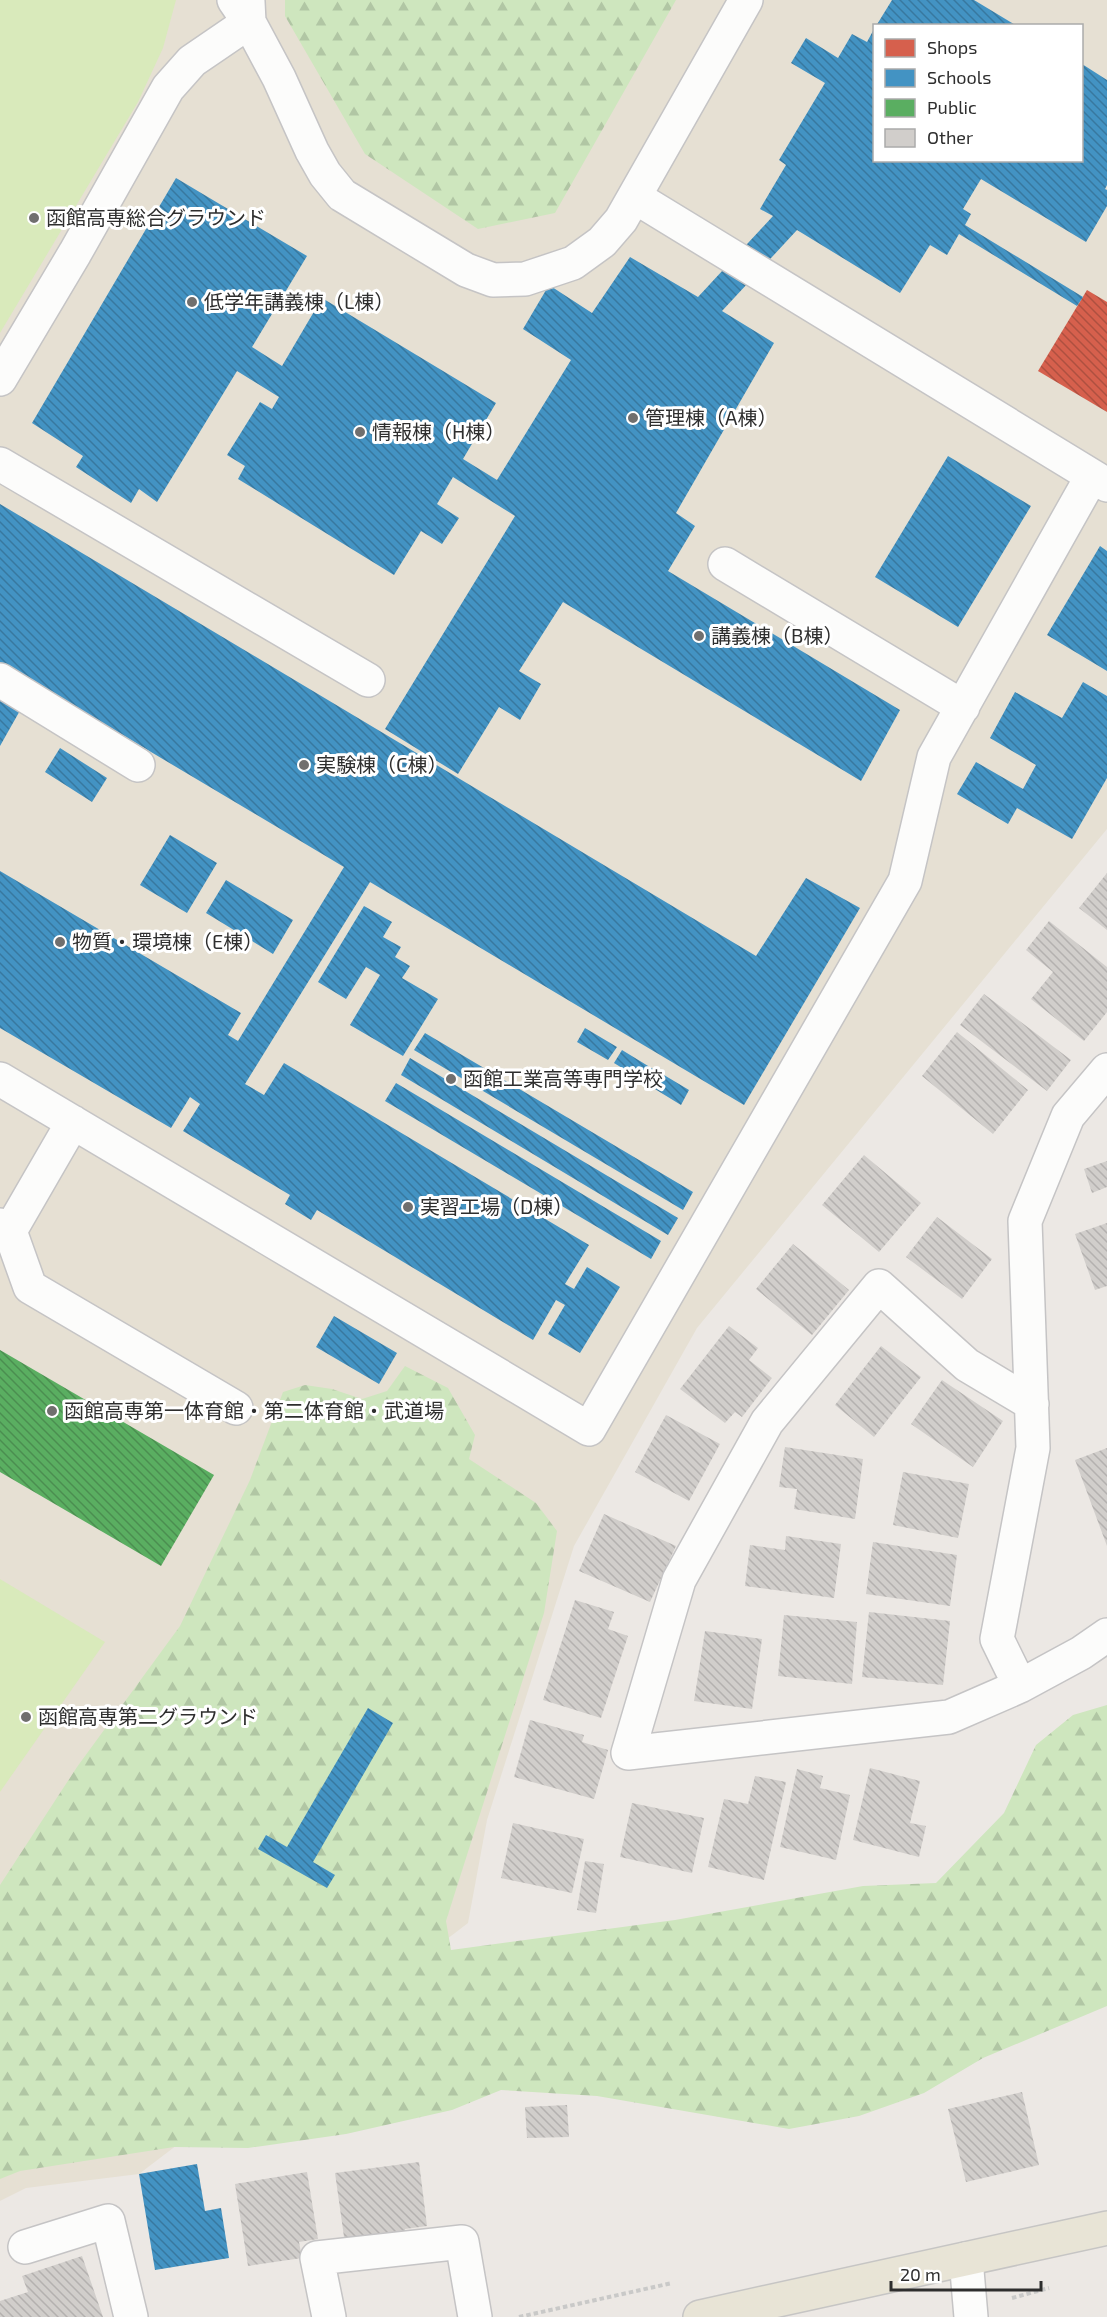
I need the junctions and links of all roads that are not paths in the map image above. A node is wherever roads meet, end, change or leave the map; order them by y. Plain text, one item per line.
1 (746, 0) edge
2 (244, 7) edge
3 (635, 197) junction
4 (0, 380) edge
5 (0, 464) edge
6 (1099, 480) edge
7 (725, 564) dead end
8 (0, 680) edge
9 (368, 680) dead end
10 (963, 707) junction
11 (138, 765) dead end
12 (1107, 1070) edge
13 (0, 1078) edge
14 (73, 1122) junction
15 (5, 1228) edge
16 (1032, 1404) junction
17 (236, 1408) dead end
18 (1107, 1635) edge
19 (1020, 1686) junction
20 (1107, 2228) edge
21 (25, 2247) dead end
22 (966, 2259) junction
23 (971, 2314) edge
24 (131, 2317) edge
25 (329, 2317) edge
26 (475, 2317) edge
27 (700, 2317) edge

1 - 3 street
2 - 3 street
2 - 4 street
3 - 6 street
5 - 9 street
6 - 10 street
7 - 10 street
8 - 11 street
10 - 14 street
12 - 16 street
13 - 14 street
14 - 15 street
15 - 17 street
16 - 19 street
16 - 19 street
18 - 19 street
20 - 22 main road
21 - 24 street
22 - 23 street
22 - 27 main road
25 - 26 street

